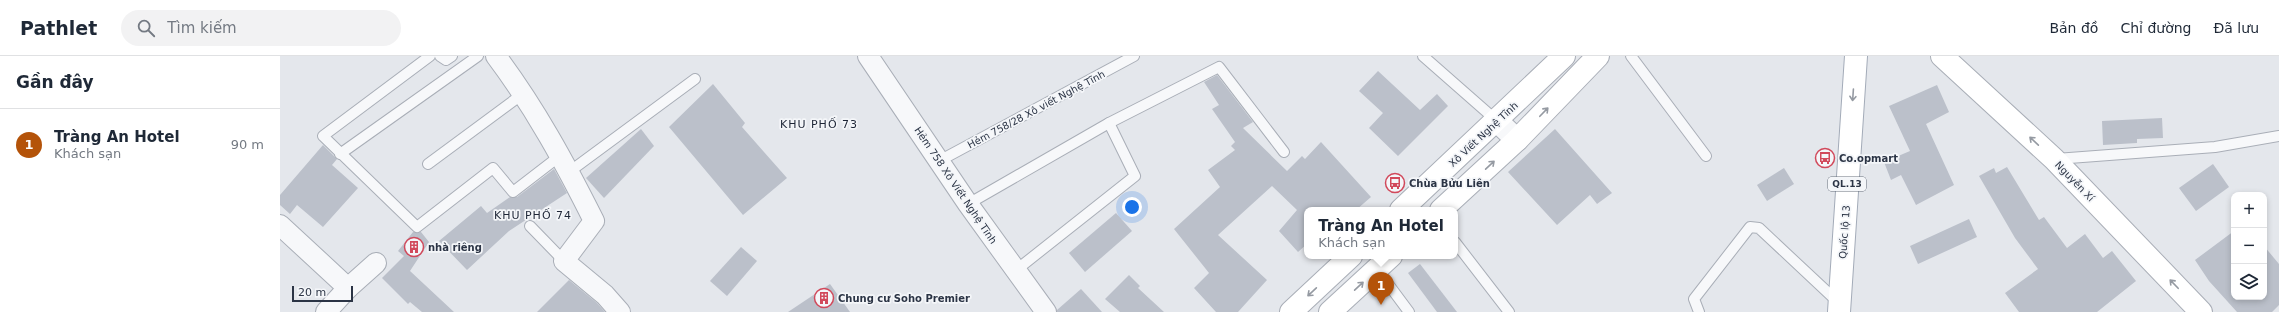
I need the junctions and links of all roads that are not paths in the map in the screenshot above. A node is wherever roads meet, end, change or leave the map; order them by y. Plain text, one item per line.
1 (430, 56) edge
2 (440, 56) edge
3 (452, 56) edge
4 (478, 56) edge
5 (496, 56) edge
6 (868, 56) edge
7 (1134, 56) edge
8 (1423, 56) edge
9 (1564, 56) edge
10 (1598, 56) edge
11 (1631, 56) edge
12 (1856, 56) edge
13 (1942, 56) edge
14 (696, 79) dead end
15 (524, 93) junction
16 (1497, 121) junction
17 (1109, 123) junction
18 (2279, 136) edge
19 (1517, 140) junction
20 (1284, 152) dead end
21 (340, 154) junction
22 (1706, 156) dead end
23 (2054, 159) junction
24 (939, 161) junction
25 (428, 164) dead end
26 (565, 164) junction
27 (968, 204) junction
28 (1404, 207) edge
29 (1444, 207) edge
30 (280, 225) edge
31 (530, 226) dead end
32 (1458, 246) edge
33 (1348, 259) edge
34 (564, 261) junction
35 (1384, 262) edge
36 (376, 263) dead end
37 (1015, 271) junction
38 (348, 288) junction
39 (1839, 308) edge
40 (326, 312) edge
41 (620, 312) edge
42 (1046, 312) edge
43 (1291, 312) edge
44 (1330, 312) edge
45 (1409, 312) edge
46 (1509, 312) edge
47 (1699, 312) edge
48 (2201, 312) edge

1 - 21 lane
2 - 3 lane
4 - 21 lane
5 - 15 street
6 - 24 street, Hẻm 758 Xô Viết Nghệ Tĩnh
7 - 24 lane, Hẻm 758/28 Xô viết Nghệ Tĩnh
8 - 16 lane
9 - 16 main road, Xô Viết Nghệ Tĩnh
19 -> 10 main road
11 - 22 lane
12 -> 39 main road, Quốc lộ 13 / QL.13
23 -> 13 main road, Nguyễn Xí
14 - 26 lane
15 - 25 lane
15 - 26 street
16 - 19 street
16 - 28 main road, Xô Viết Nghệ Tĩnh
17 - 20 lane
17 - 27 lane
17 - 37 lane
18 - 23 lane
29 -> 19 main road
21 - 26 lane
48 -> 23 main road, Nguyễn Xí
24 - 27 street, Hẻm 758 Xô Viết Nghệ Tĩnh
26 - 34 street
27 - 37 street, Hẻm 758 Xô Viết Nghệ Tĩnh
30 - 38 street
31 - 34 lane
32 - 46 lane
33 -> 43 main road
34 - 41 street
44 -> 35 main road
35 - 45 lane
36 - 38 street
37 - 42 street, Hẻm 758 Xô Viết Nghệ Tĩnh
38 - 40 street
39 - 47 lane

